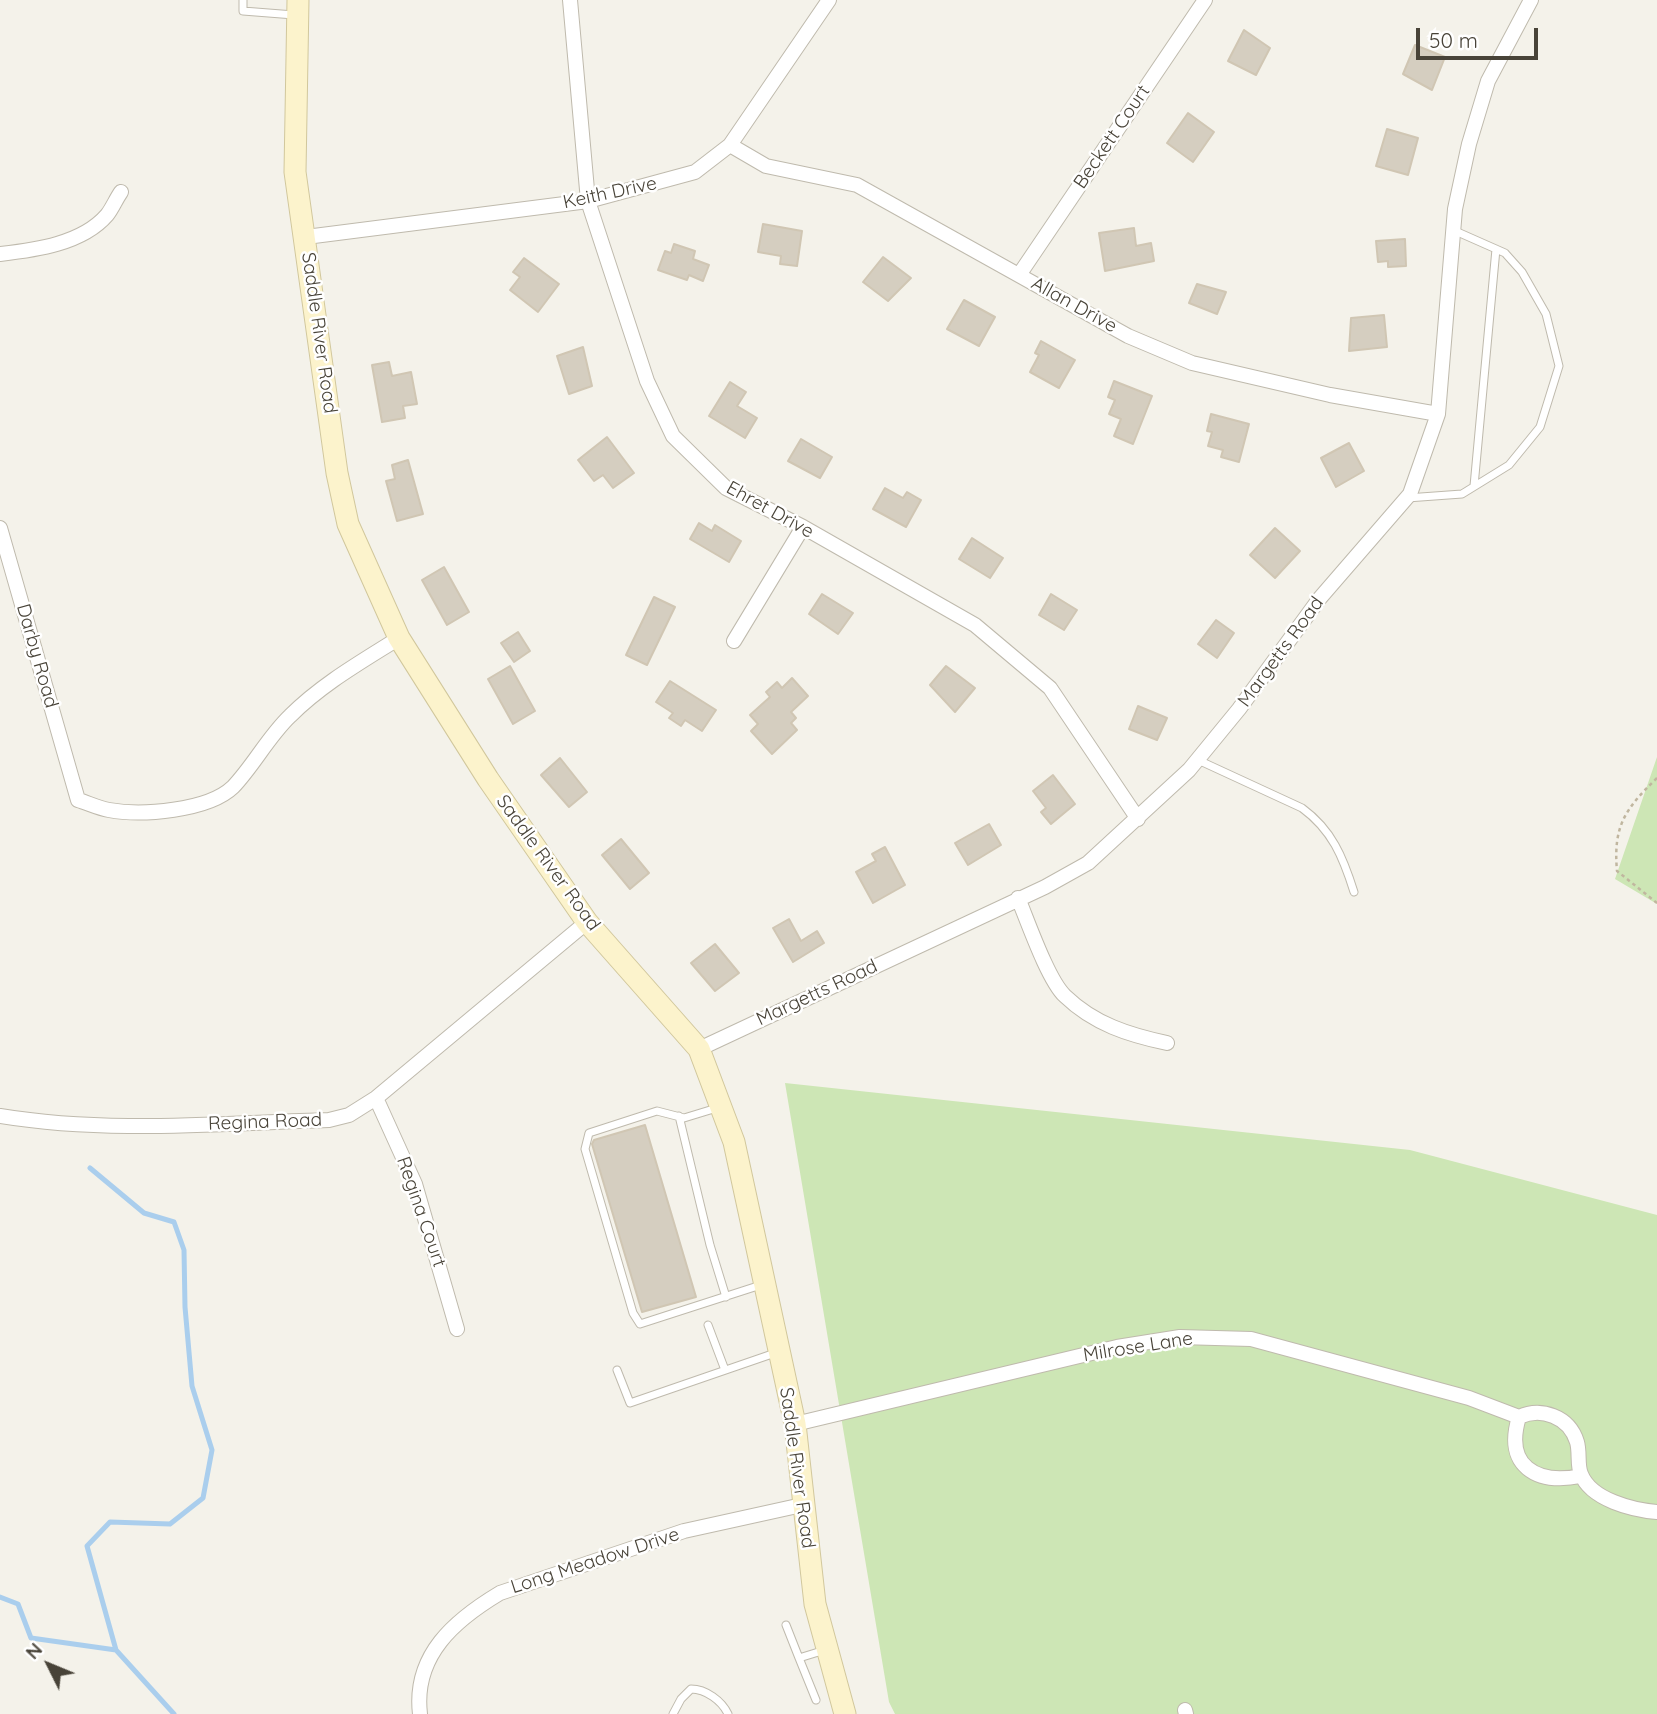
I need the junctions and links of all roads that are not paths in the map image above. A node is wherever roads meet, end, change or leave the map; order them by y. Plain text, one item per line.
1 (243, 0) edge
2 (570, 0) edge
3 (829, 0) edge
4 (1205, 0) edge
5 (1531, 0) edge
6 (298, 7) edge
7 (730, 145) junction
8 (121, 192) dead end
9 (588, 201) junction
10 (1453, 230) junction
11 (306, 237) junction
12 (1496, 249) junction
13 (0, 254) edge
14 (1019, 275) junction
15 (1438, 414) junction
16 (1474, 486) junction
17 (1406, 498) junction
18 (803, 527) junction
19 (0, 528) edge
20 (399, 638) junction
21 (734, 641) dead end
22 (1198, 760) junction
23 (1138, 819) junction
24 (1354, 892) dead end
25 (1018, 898) junction
26 (587, 922) junction
27 (1167, 1044) dead end
28 (699, 1049) junction
29 (376, 1098) junction
30 (721, 1107) junction
31 (0, 1116) edge
32 (679, 1116) junction
33 (765, 1284) junction
34 (726, 1297) junction
35 (708, 1325) dead end
36 (457, 1329) dead end
37 (779, 1352) junction
38 (617, 1370) dead end
39 (725, 1370) junction
40 (1519, 1417) junction
41 (795, 1424) junction
42 (1581, 1476) junction
43 (802, 1505) junction
44 (1657, 1512) edge
45 (786, 1625) dead end
46 (826, 1650) junction
47 (799, 1658) junction
48 (816, 1700) dead end
49 (420, 1714) edge
50 (673, 1714) edge
51 (729, 1714) edge
52 (845, 1714) edge

1 - 6 lane
2 - 9 street, Ehret Drive
3 - 7 street, Keith Drive
4 - 14 street, Beckett Court
5 - 10 street, Margetts Road
6 - 11 main road, Saddle River Road
7 - 9 street, Keith Drive
7 - 14 street, Allan Drive
8 - 13 street
9 - 11 street, Keith Drive
9 - 18 street, Ehret Drive
10 - 12 lane
10 - 15 street, Margetts Road
11 - 20 main road, Saddle River Road
12 - 16 lane
12 - 16 lane
14 - 15 street, Allan Drive
15 - 17 street, Margetts Road
16 - 17 lane
17 - 22 street, Margetts Road
18 - 21 street
18 - 23 street, Ehret Drive
19 - 20 street, Darby Road
20 - 26 main road, Saddle River Road
22 - 23 street, Margetts Road
22 - 24 lane
23 - 25 street, Margetts Road
25 - 27 street
25 - 28 street, Margetts Road
26 - 28 main road, Saddle River Road
26 - 29 street, Regina Road
28 - 30 main road, Saddle River Road
29 - 31 street, Regina Road
29 - 36 street, Regina Court
30 - 32 lane
30 - 33 main road, Saddle River Road
32 - 34 lane
32 - 34 lane
33 - 34 lane
33 - 37 main road, Saddle River Road
35 - 39 lane
37 - 39 lane
37 - 41 main road, Saddle River Road
38 - 39 lane
40 - 41 street, Milrose Lane
40 - 42 street, Milrose Lane
40 - 42 street
41 - 43 main road, Saddle River Road
42 - 44 street
43 - 46 main road, Saddle River Road
43 - 49 street, Long Meadow Drive
45 - 47 lane
46 - 47 lane
46 - 52 main road, Saddle River Road
47 - 48 lane
50 - 51 lane

